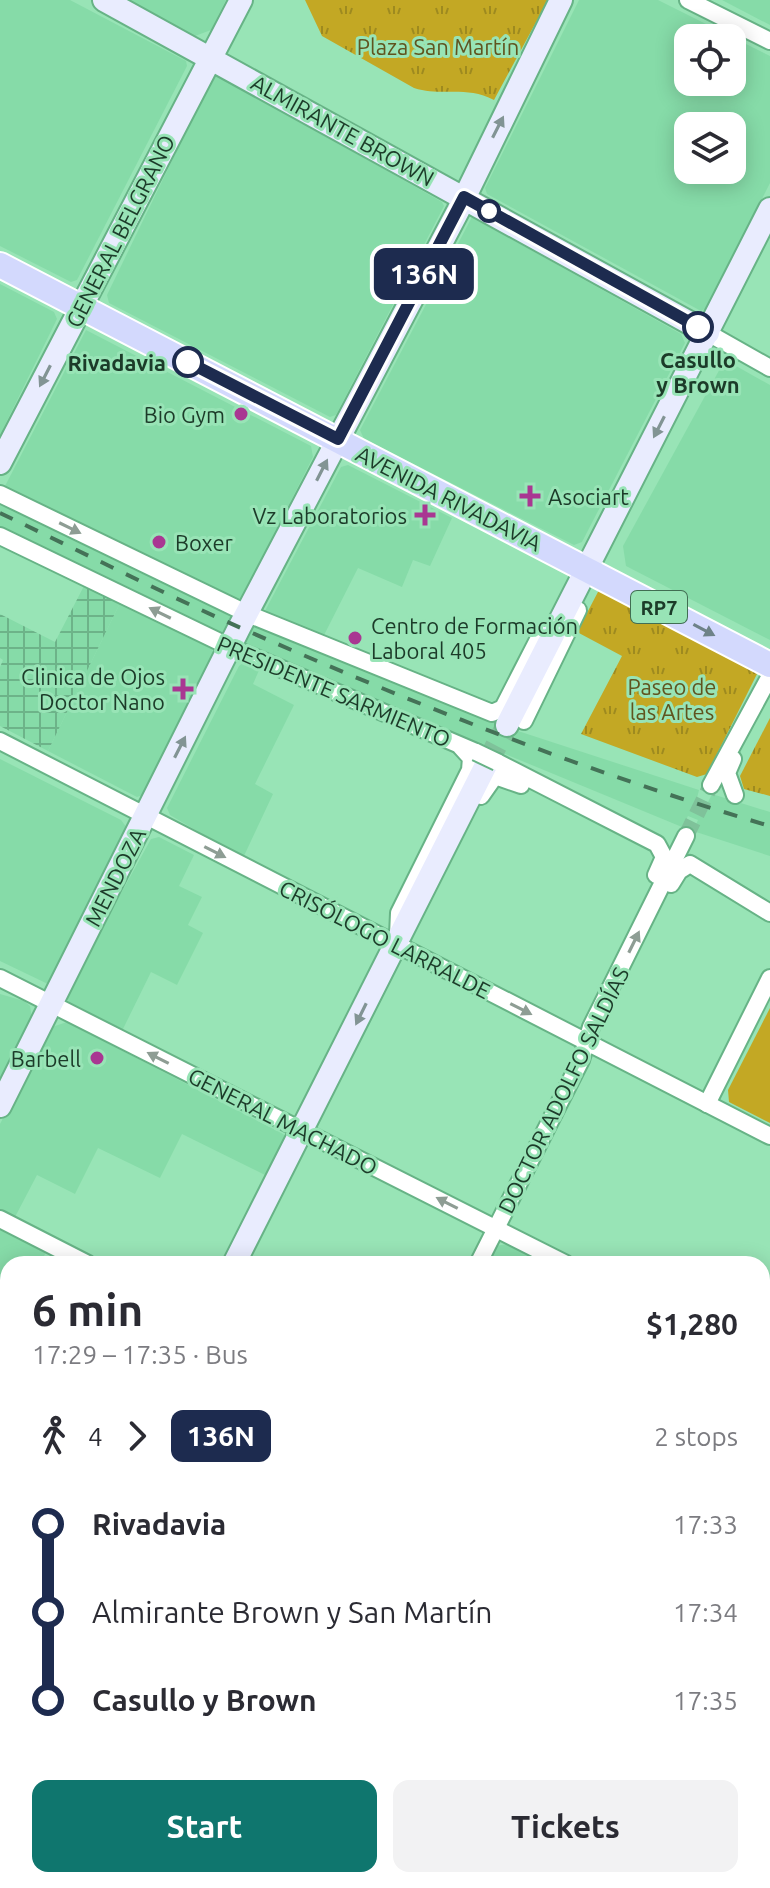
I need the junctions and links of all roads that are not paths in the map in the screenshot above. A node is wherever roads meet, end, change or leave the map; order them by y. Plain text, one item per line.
1 (104, 0) edge
2 (241, 0) edge
3 (561, 0) edge
4 (688, 0) edge
5 (770, 41) edge
6 (211, 58) junction
7 (464, 197) junction
8 (770, 209) edge
9 (0, 265) edge
10 (81, 306) junction
11 (708, 333) junction
12 (770, 368) edge
13 (338, 439) junction
14 (0, 463) edge
15 (0, 494) edge
16 (0, 536) edge
17 (580, 578) junction
18 (248, 614) junction
19 (230, 647) junction
20 (770, 665) edge
21 (770, 676) edge
22 (750, 713) junction
23 (510, 719) joint
24 (0, 741) edge
25 (460, 745) junction
26 (487, 760) junction
27 (538, 784) junction
28 (711, 785) tunnel mouth
29 (735, 795) dead end
30 (145, 817) junction
31 (686, 836) tunnel mouth
32 (663, 852) joint
33 (770, 913) edge
34 (647, 915) junction
35 (396, 942) junction
36 (0, 978) edge
37 (770, 978) edge
38 (51, 1004) junction
39 (587, 1043) junction
40 (707, 1104) junction
41 (0, 1106) edge
42 (303, 1131) junction
43 (770, 1136) edge
44 (0, 1219) edge
45 (497, 1228) junction
46 (72, 1256) edge
47 (238, 1256) edge
48 (482, 1256) edge
49 (551, 1256) edge

1 - 6 street, ALMIRANTE BROWN
2 - 6 street, GENERAL BELGRANO
7 -> 3 street, MENDOZA
4 - 5 street
6 - 7 street, ALMIRANTE BROWN
6 - 10 street, GENERAL BELGRANO
7 - 11 street, ALMIRANTE BROWN
7 - 13 street, MENDOZA
8 - 11 street
9 - 10 main road, AVENIDA RIVADAVIA / RP7
10 - 13 main road, AVENIDA RIVADAVIA / RP7
10 -> 14 street, GENERAL BELGRANO
11 - 12 street
11 -> 17 street
13 - 17 main road, AVENIDA RIVADAVIA / RP7
18 -> 13 street, MENDOZA
15 -> 18 street, PRESIDENTE SARMIENTO
19 -> 16 street, PRESIDENTE SARMIENTO
17 -> 20 main road, AVENIDA RIVADAVIA / RP7
17 - 23 street
18 - 19 street, MENDOZA
18 - 23 street, PRESIDENTE SARMIENTO
19 - 25 street, PRESIDENTE SARMIENTO
30 -> 19 street, MENDOZA
21 - 22 street
22 - 28 street
22 - 29 street
24 - 30 street, CRISÓLOGO LARRALDE
25 - 26 street, PRESIDENTE SARMIENTO
25 - 35 street
26 - 27 street, PRESIDENTE SARMIENTO
26 - 35 street
27 - 32 street, PRESIDENTE SARMIENTO
27 - 35 street
30 -> 35 street, CRISÓLOGO LARRALDE
30 - 38 street, MENDOZA
31 - 34 street
32 - 34 street, DOCTOR ADOLFO SALDÍAS
33 - 34 street, DOCTOR ADOLFO SALDÍAS
39 -> 34 street, DOCTOR ADOLFO SALDÍAS
35 -> 39 street, CRISÓLOGO LARRALDE
35 -> 42 street
36 - 38 street, GENERAL MACHADO
37 - 40 street
38 - 41 street, MENDOZA
42 -> 38 street, GENERAL MACHADO
39 - 40 street, CRISÓLOGO LARRALDE
39 - 45 street, DOCTOR ADOLFO SALDÍAS
40 - 43 street, CRISÓLOGO LARRALDE
45 -> 42 street, GENERAL MACHADO
42 - 47 street
44 - 46 street
45 - 48 street, DOCTOR ADOLFO SALDÍAS
45 - 49 street, GENERAL MACHADO

